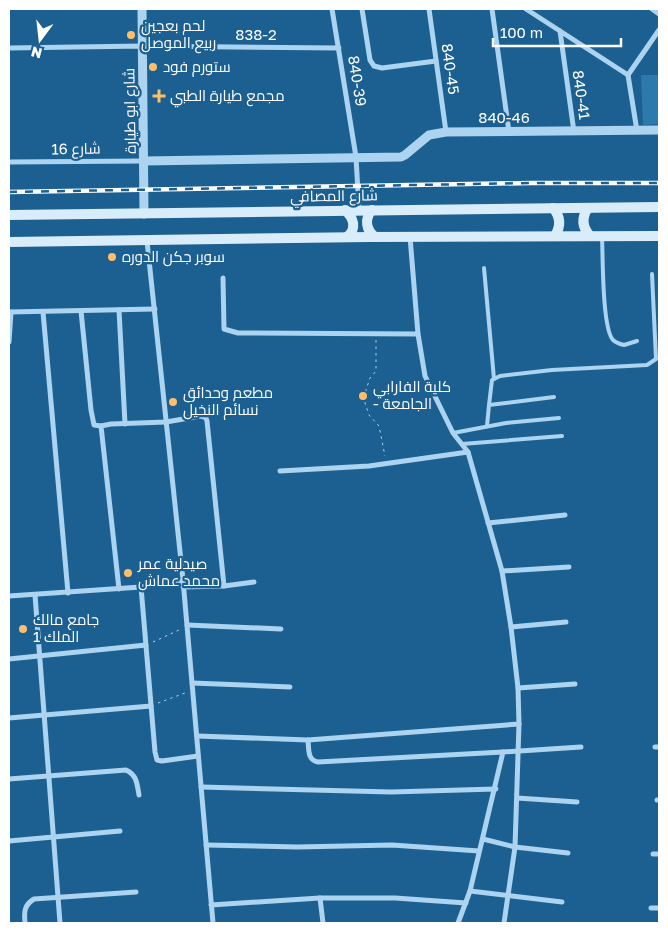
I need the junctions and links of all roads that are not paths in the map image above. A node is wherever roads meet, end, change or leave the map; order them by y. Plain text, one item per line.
1 (142, 9) edge
2 (332, 9) edge
3 (362, 9) edge
4 (428, 9) edge
5 (492, 9) edge
6 (526, 9) edge
7 (652, 9) edge
8 (659, 14) edge
9 (659, 30) edge
10 (560, 31) junction
11 (143, 46) junction
12 (9, 48) edge
13 (339, 48) junction
14 (436, 61) junction
15 (628, 75) junction
16 (637, 130) junction
17 (659, 130) edge
18 (446, 132) junction
19 (510, 132) junction
20 (574, 132) junction
21 (356, 157) junction
22 (144, 161) junction
23 (9, 162) edge
24 (659, 207) edge
25 (554, 208) junction
26 (588, 208) junction
27 (345, 210) junction
28 (359, 210) junction
29 (372, 210) junction
30 (9, 214) edge
31 (144, 214) junction
32 (555, 236) junction
33 (590, 236) junction
34 (602, 236) junction
35 (659, 236) edge
36 (347, 237) junction
37 (374, 237) junction
38 (410, 237) junction
39 (147, 240) junction
40 (9, 242) edge
41 (484, 268) dead end
42 (652, 274) dead end
43 (223, 278) dead end
44 (154, 309) junction
45 (119, 310) junction
46 (81, 311) junction
47 (10, 312) edge
48 (43, 312) junction
49 (418, 334) junction
50 (637, 341) dead end
51 (9, 342) edge
52 (494, 378) junction
53 (554, 397) dead end
54 (488, 405) junction
55 (559, 418) dead end
56 (166, 422) junction
57 (125, 424) junction
58 (101, 426) junction
59 (486, 426) junction
60 (453, 434) junction
61 (562, 436) dead end
62 (462, 444) junction
63 (468, 452) junction
64 (280, 471) dead end
65 (566, 515) dead end
66 (488, 522) junction
67 (569, 567) dead end
68 (502, 571) junction
69 (183, 580) junction
70 (254, 582) dead end
71 (224, 586) junction
72 (141, 587) junction
73 (183, 587) junction
74 (118, 589) junction
75 (68, 592) junction
76 (35, 595) junction
77 (9, 596) edge
78 (566, 622) dead end
79 (187, 626) junction
80 (511, 627) junction
81 (280, 629) dead end
82 (146, 645) junction
83 (40, 657) junction
84 (9, 659) edge
85 (192, 683) junction
86 (575, 684) dead end
87 (290, 687) dead end
88 (518, 688) junction
89 (151, 706) junction
90 (44, 714) junction
91 (9, 718) edge
92 (519, 724) junction
93 (196, 736) junction
94 (308, 740) junction
95 (581, 747) dead end
96 (518, 750) junction
97 (503, 752) junction
98 (198, 756) junction
99 (49, 775) junction
100 (9, 779) edge
101 (201, 788) junction
102 (496, 789) junction
103 (139, 795) dead end
104 (517, 798) junction
105 (577, 802) dead end
106 (120, 830) dead end
107 (53, 836) junction
108 (483, 839) junction
109 (9, 840) edge
110 (206, 845) junction
111 (515, 847) junction
112 (479, 851) junction
113 (568, 853) dead end
114 (653, 854) dead end
115 (659, 854) edge
116 (470, 891) junction
117 (136, 892) dead end
118 (508, 896) junction
119 (58, 897) junction
120 (320, 898) junction
121 (562, 902) dead end
122 (466, 903) junction
123 (211, 905) junction
124 (651, 908) dead end
125 (659, 908) edge
126 (25, 923) edge
127 (60, 923) edge
128 (213, 923) edge
129 (323, 923) edge
130 (458, 923) edge
131 (504, 923) edge

1 - 11 street, شارع ابو طيارة
2 - 13 street, 840-39
3 - 14 street
4 - 14 street, 840-45
5 - 19 street
6 - 10 street
7 - 8 street
9 - 15 street
10 - 15 street
10 - 20 street, 840-41
11 - 12 street, 838-2
11 - 13 street, 838-2
11 - 22 street, شارع ابو طيارة
13 - 21 street, 840-39
14 - 18 street, 840-45
15 - 16 street
16 - 17 street, 840-46
16 - 20 street, 840-46
18 - 19 street, 840-46
18 - 21 street, 840-46
19 - 20 street, 840-46
21 - 22 street, 840-46
21 - 28 street, 840-39
22 - 23 street, شارع 16
22 - 31 street, شارع ابو طيارة
24 - 26 main road, شارع المصافي
25 - 26 main road, شارع المصافي
25 - 29 main road, شارع المصافي
25 - 32 main road
26 - 33 main road
27 - 28 main road, شارع المصافي
27 - 31 main road, شارع المصافي
27 - 36 main road
28 - 29 main road, شارع المصافي
29 - 37 main road
30 - 31 main road, شارع المصافي
32 - 33 main road
32 - 38 main road
33 - 34 main road
34 - 35 main road
34 - 50 lane
36 - 37 main road
36 - 39 main road
37 - 38 main road
38 - 49 street
39 - 40 main road
39 - 44 street
41 - 52 lane
42 - 52 lane
43 - 49 street
44 - 45 street
44 - 56 street
45 - 46 street
45 - 57 street
46 - 48 street
46 - 58 street
47 - 48 street
47 - 51 street
48 - 75 street
49 - 60 street
52 - 54 lane
53 - 54 lane
54 - 59 lane
55 - 59 lane
56 - 57 street
56 - 69 street
56 - 71 street
57 - 58 street
58 - 74 street
59 - 60 lane
60 - 62 street
61 - 62 lane
62 - 63 street
63 - 64 street
63 - 66 street
65 - 66 street
66 - 68 street
67 - 68 street
68 - 80 street
69 - 72 street
69 - 73 street
70 - 71 street
71 - 73 street
72 - 74 street
72 - 82 street
73 - 79 street
74 - 75 street
75 - 76 street
76 - 77 street
76 - 83 street
78 - 80 street
79 - 81 street
79 - 85 street
80 - 88 street
82 - 83 street
82 - 89 street
83 - 84 street
83 - 90 street
85 - 87 street
85 - 93 street
86 - 88 street
88 - 92 street
89 - 90 street
89 - 98 street
90 - 91 street
90 - 99 street
92 - 94 street
92 - 96 street
93 - 94 street
93 - 98 street
94 - 97 street
95 - 96 street
96 - 97 street
96 - 104 street
97 - 102 street
98 - 101 street
99 - 100 street
99 - 103 street
99 - 107 street
101 - 102 street
101 - 110 street
102 - 108 street
104 - 105 street
104 - 111 street
106 - 107 street
107 - 109 street
107 - 119 street
108 - 111 street
108 - 112 street
110 - 112 street
110 - 123 street
111 - 113 street
111 - 118 street
112 - 116 street
114 - 115 street
116 - 118 street
116 - 122 street
117 - 119 street
118 - 121 street
118 - 131 street
119 - 126 street
119 - 127 street
120 - 122 street
120 - 123 street
120 - 129 street
122 - 130 street
123 - 128 street
124 - 125 street

